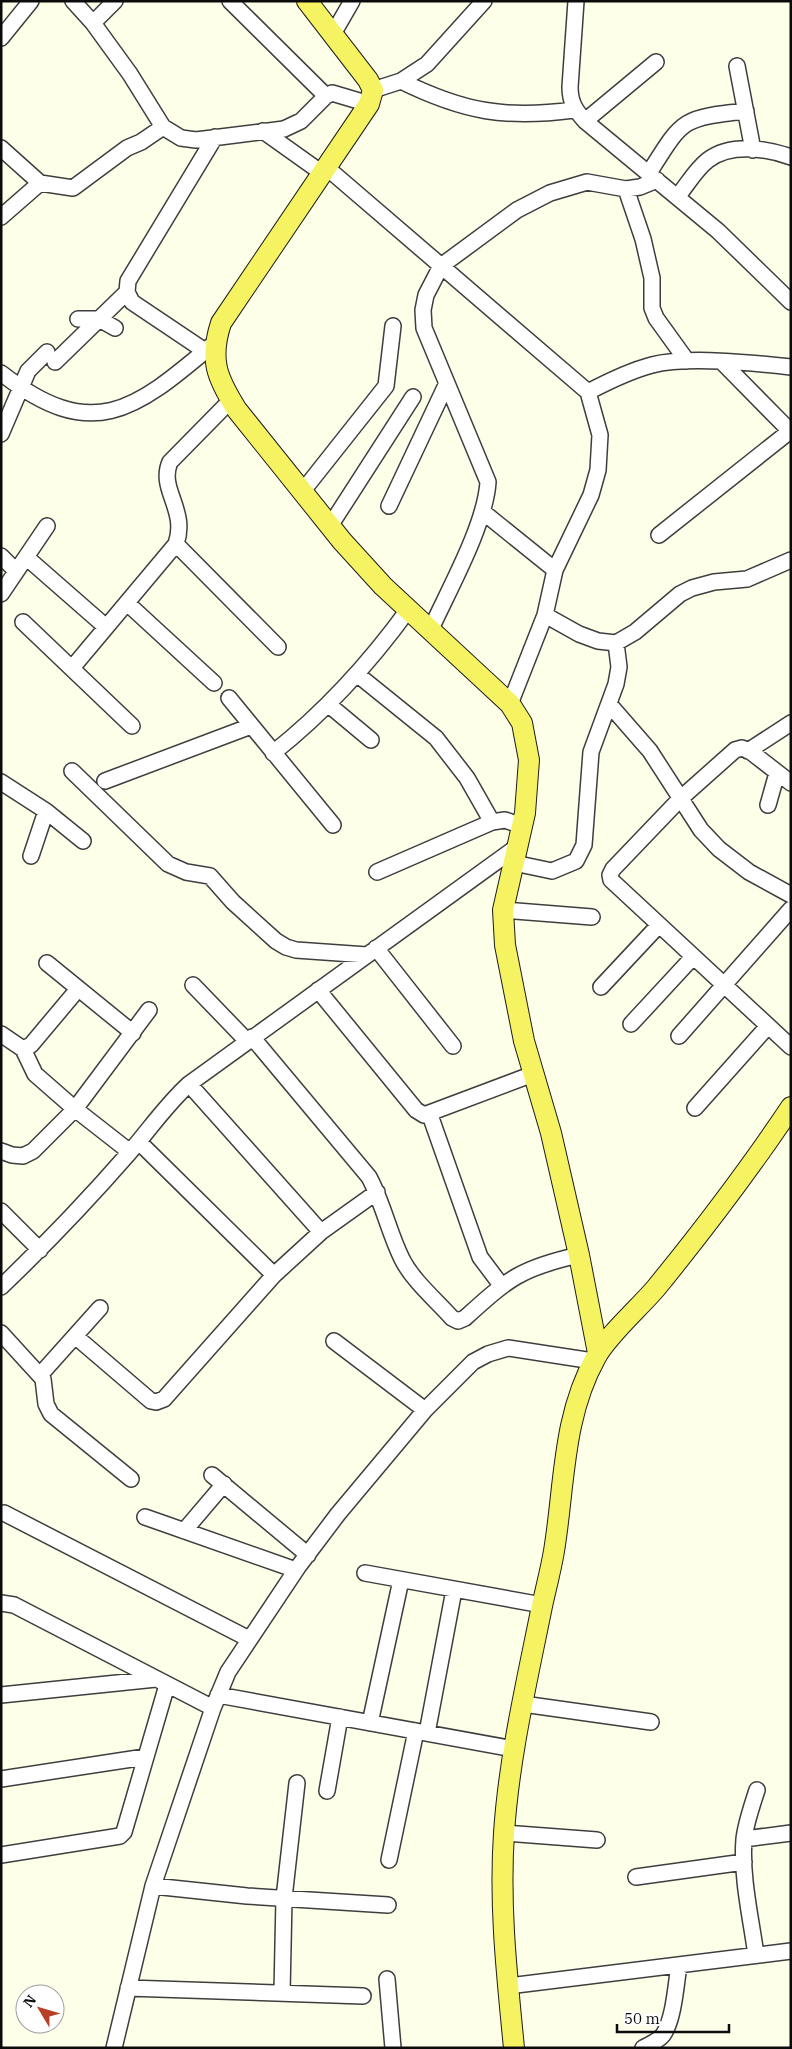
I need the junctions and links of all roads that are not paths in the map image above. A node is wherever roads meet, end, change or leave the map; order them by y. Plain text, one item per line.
1 (31, 1) edge
2 (73, 1) edge
3 (115, 1) edge
4 (230, 1) edge
5 (307, 1) edge
6 (352, 1) edge
7 (484, 1) edge
8 (576, 1) edge
9 (93, 24) junction
10 (333, 34) junction
11 (1, 38) edge
12 (656, 62) dead end
13 (737, 66) dead end
14 (401, 81) junction
15 (326, 96) junction
16 (371, 97) junction
17 (574, 110) junction
18 (746, 111) junction
19 (585, 121) junction
20 (163, 127) junction
21 (263, 131) junction
22 (215, 137) junction
23 (1, 148) edge
24 (753, 150) junction
25 (791, 158) edge
26 (324, 170) junction
27 (653, 176) junction
28 (40, 182) junction
29 (626, 189) junction
30 (678, 196) junction
31 (1, 217) edge
32 (441, 266) junction
33 (127, 292) junction
34 (791, 302) edge
35 (78, 319) dead end
36 (99, 319) junction
37 (393, 326) dead end
38 (115, 328) dead end
39 (210, 346) junction
40 (687, 360) junction
41 (723, 363) junction
42 (791, 367) edge
43 (1, 373) edge
44 (447, 383) junction
45 (588, 392) junction
46 (28, 393) junction
47 (413, 397) dead end
48 (231, 400) junction
49 (790, 431) edge
50 (1, 434) edge
51 (302, 492) junction
52 (389, 506) dead end
53 (482, 512) junction
54 (47, 526) dead end
55 (330, 526) junction
56 (659, 534) dead end
57 (176, 544) junction
58 (1, 556) edge
59 (26, 557) junction
60 (791, 560) edge
61 (555, 570) junction
62 (16, 571) junction
63 (1, 594) edge
64 (127, 603) junction
65 (408, 610) junction
66 (545, 615) junction
67 (24, 622) dead end
68 (106, 627) junction
69 (430, 631) junction
70 (616, 643) junction
71 (278, 647) dead end
72 (72, 668) junction
73 (358, 675) junction
74 (214, 684) dead end
75 (229, 698) dead end
76 (510, 704) junction
77 (609, 704) junction
78 (329, 705) junction
79 (791, 723) edge
80 (132, 726) dead end
81 (250, 726) junction
82 (371, 740) dead end
83 (748, 751) junction
84 (273, 753) junction
85 (72, 771) dead end
86 (777, 773) junction
87 (105, 781) dead end
88 (1, 782) edge
89 (791, 783) edge
90 (680, 799) junction
91 (768, 806) dead end
92 (46, 811) junction
93 (492, 822) junction
94 (333, 825) dead end
95 (522, 826) junction
96 (82, 841) dead end
97 (516, 855) junction
98 (31, 856) dead end
99 (376, 872) dead end
100 (791, 895) edge
101 (791, 909) edge
102 (503, 910) junction
103 (592, 917) dead end
104 (659, 925) junction
105 (372, 951) junction
106 (693, 957) junction
107 (47, 963) dead end
108 (193, 985) dead end
109 (601, 986) dead end
110 (725, 986) junction
111 (78, 989) junction
112 (318, 990) junction
113 (149, 1010) dead end
114 (631, 1024) dead end
115 (768, 1026) junction
116 (133, 1033) junction
117 (1, 1034) edge
118 (679, 1036) dead end
119 (250, 1039) junction
120 (453, 1046) dead end
121 (791, 1047) edge
122 (23, 1050) junction
123 (534, 1074) junction
124 (189, 1084) junction
125 (791, 1107) edge
126 (695, 1108) dead end
127 (75, 1110) junction
128 (430, 1115) junction
129 (134, 1147) junction
130 (1, 1151) edge
131 (377, 1192) junction
132 (1, 1211) edge
133 (321, 1232) junction
134 (40, 1250) junction
135 (579, 1255) junction
136 (274, 1275) junction
137 (501, 1285) junction
138 (1, 1287) edge
139 (100, 1308) dead end
140 (1, 1333) edge
141 (75, 1336) junction
142 (334, 1341) dead end
143 (596, 1357) junction
144 (40, 1375) junction
145 (425, 1410) junction
146 (131, 1478) dead end
147 (4, 1513) dead end
148 (144, 1517) dead end
149 (184, 1531) junction
150 (308, 1554) junction
151 (296, 1570) junction
152 (366, 1572) dead end
153 (401, 1580) junction
154 (454, 1590) junction
155 (1, 1604) edge
156 (542, 1605) junction
157 (249, 1638) junction
158 (161, 1682) junction
159 (1, 1695) edge
160 (215, 1701) junction
161 (523, 1704) junction
162 (340, 1717) junction
163 (651, 1722) dead end
164 (370, 1723) junction
165 (421, 1732) junction
166 (514, 1749) junction
167 (146, 1758) junction
168 (1, 1779) edge
169 (296, 1782) dead end
170 (757, 1790) dead end
171 (327, 1791) dead end
172 (504, 1832) junction
173 (791, 1833) edge
174 (744, 1839) junction
175 (597, 1840) dead end
176 (1, 1855) edge
177 (389, 1860) dead end
178 (744, 1862) junction
179 (636, 1877) dead end
180 (154, 1886) junction
181 (284, 1898) junction
182 (388, 1905) dead end
183 (791, 1951) edge
184 (756, 1955) junction
185 (679, 1964) junction
186 (387, 1979) dead end
187 (508, 1986) junction
188 (128, 1988) junction
189 (282, 1993) junction
190 (363, 1996) dead end
191 (114, 2048) edge
192 (393, 2048) edge
193 (514, 2048) edge
194 (643, 2048) edge

1 - 11 street
2 - 9 street
3 - 9 street
4 - 15 street
5 - 10 main road
6 - 10 street
7 - 14 street
8 - 17 street
9 - 20 street
10 - 16 main road
12 - 19 street
13 - 18 street
14 - 16 street
14 - 17 street
15 - 16 street
15 - 21 street
16 - 26 main road
17 - 19 street
18 - 24 street
18 - 27 street
19 - 27 street
20 - 22 street
20 - 28 street
21 - 22 street
21 - 26 street
22 - 33 street
23 - 28 street
24 - 25 street
24 - 30 street
26 - 32 street
26 - 39 main road
27 - 29 street
27 - 30 street
28 - 31 street
29 - 32 street
29 - 40 street
30 - 34 street
32 - 44 street
32 - 45 street
33 - 36 street
33 - 39 street
35 - 36 street
36 - 38 street
36 - 46 street
37 - 51 street
39 - 46 street
39 - 48 main road
40 - 41 street
40 - 45 street
41 - 42 street
41 - 49 street
43 - 46 street
44 - 52 street
44 - 53 street
45 - 61 street
46 - 50 street
47 - 55 street
48 - 51 main road
48 - 57 street
49 - 56 street
51 - 55 main road
53 - 61 street
53 - 69 street
54 - 59 street
55 - 65 main road
57 - 64 street
57 - 71 street
58 - 62 street
59 - 62 street
59 - 68 street
60 - 70 street
61 - 66 street
62 - 63 street
64 - 68 street
64 - 74 street
65 - 69 main road
65 - 73 street
66 - 70 street
66 - 76 street
67 - 72 street
68 - 72 street
69 - 76 main road
70 - 77 street
72 - 80 street
73 - 78 street
73 - 93 street
75 - 81 street
76 - 95 main road
77 - 90 street
77 - 97 street
78 - 82 street
78 - 84 street
79 - 83 street
81 - 84 street
81 - 87 street
83 - 86 street
83 - 90 street
84 - 94 street
85 - 105 street
86 - 89 street
86 - 91 street
88 - 92 street
90 - 100 street
90 - 104 street
92 - 96 street
92 - 98 street
93 - 95 street
93 - 99 street
95 - 97 main road
97 - 102 main road
97 - 105 street
101 - 110 street
102 - 103 street
102 - 123 main road
104 - 106 street
104 - 109 street
105 - 112 street
105 - 120 street
106 - 110 street
106 - 114 street
107 - 111 street
108 - 119 street
110 - 115 street
110 - 118 street
111 - 116 street
111 - 122 street
112 - 119 street
112 - 128 street
113 - 116 street
115 - 121 street
115 - 126 street
116 - 127 street
117 - 122 street
119 - 124 street
119 - 131 street
122 - 127 street
123 - 128 street
123 - 135 main road
124 - 129 street
124 - 133 street
125 - 143 main road
127 - 129 street
127 - 130 street
128 - 137 street
129 - 134 street
129 - 136 street
131 - 133 street
131 - 137 street
132 - 134 street
133 - 136 street
134 - 138 street
135 - 137 street
135 - 143 main road
136 - 141 street
139 - 141 street
140 - 144 street
141 - 144 street
142 - 145 street
143 - 145 street
143 - 156 main road
144 - 146 street
145 - 150 street
147 - 157 street
148 - 149 street
149 - 150 street
149 - 151 street
150 - 151 street
151 - 157 street
152 - 153 street
153 - 154 street
153 - 164 street
154 - 156 street
154 - 165 street
155 - 158 street
156 - 161 main road
157 - 160 street
158 - 159 street
158 - 160 street
158 - 167 street
160 - 162 street
160 - 180 street
161 - 163 street
161 - 166 main road
162 - 164 street
162 - 171 street
164 - 165 street
165 - 166 street
165 - 177 street
166 - 172 main road
167 - 168 street
167 - 176 street
169 - 181 street
170 - 174 street
172 - 175 street
172 - 187 main road
173 - 174 street
174 - 178 street
178 - 179 street
178 - 184 street
180 - 181 street
180 - 188 street
181 - 182 street
181 - 189 street
183 - 184 street
184 - 185 street
185 - 187 street
185 - 194 street
186 - 192 street
187 - 193 main road
188 - 189 street
188 - 191 street
189 - 190 street

